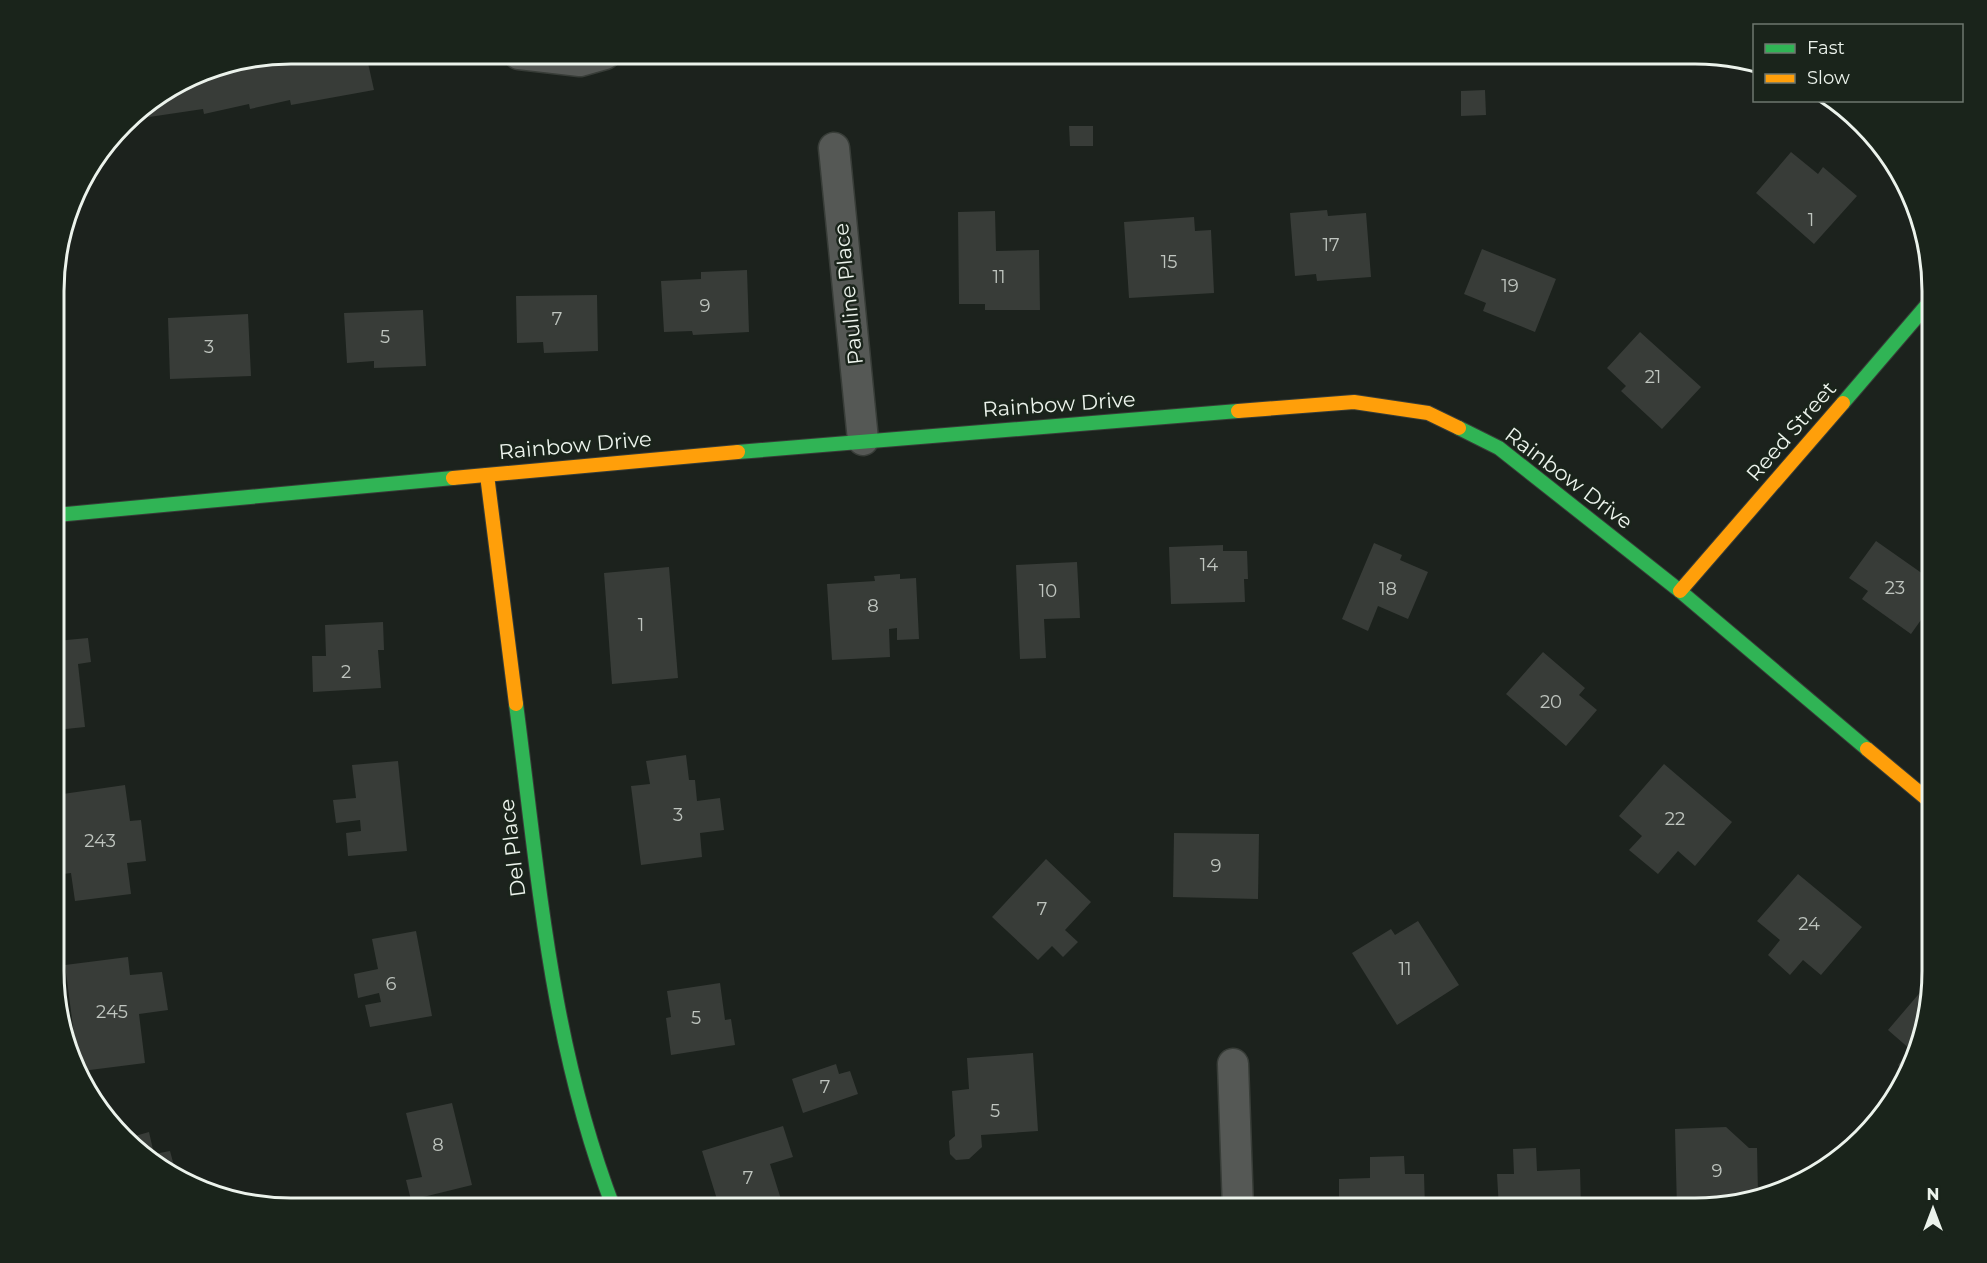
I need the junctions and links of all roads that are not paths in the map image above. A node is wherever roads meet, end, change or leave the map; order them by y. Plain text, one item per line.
1 (834, 148) dead end
2 (1922, 310) edge
3 (863, 440) junction
4 (487, 475) junction
5 (64, 514) edge
6 (1680, 591) junction
7 (1922, 796) edge
8 (1233, 1064) dead end
9 (609, 1198) edge
10 (1238, 1198) edge

1 - 3 street, Pauline Place
2 - 6 street, Reed Street
3 - 4 street, Rainbow Drive
3 - 6 street, Rainbow Drive
4 - 5 street, Rainbow Drive
4 - 9 street, Del Place
6 - 7 street, Rainbow Drive
8 - 10 street

